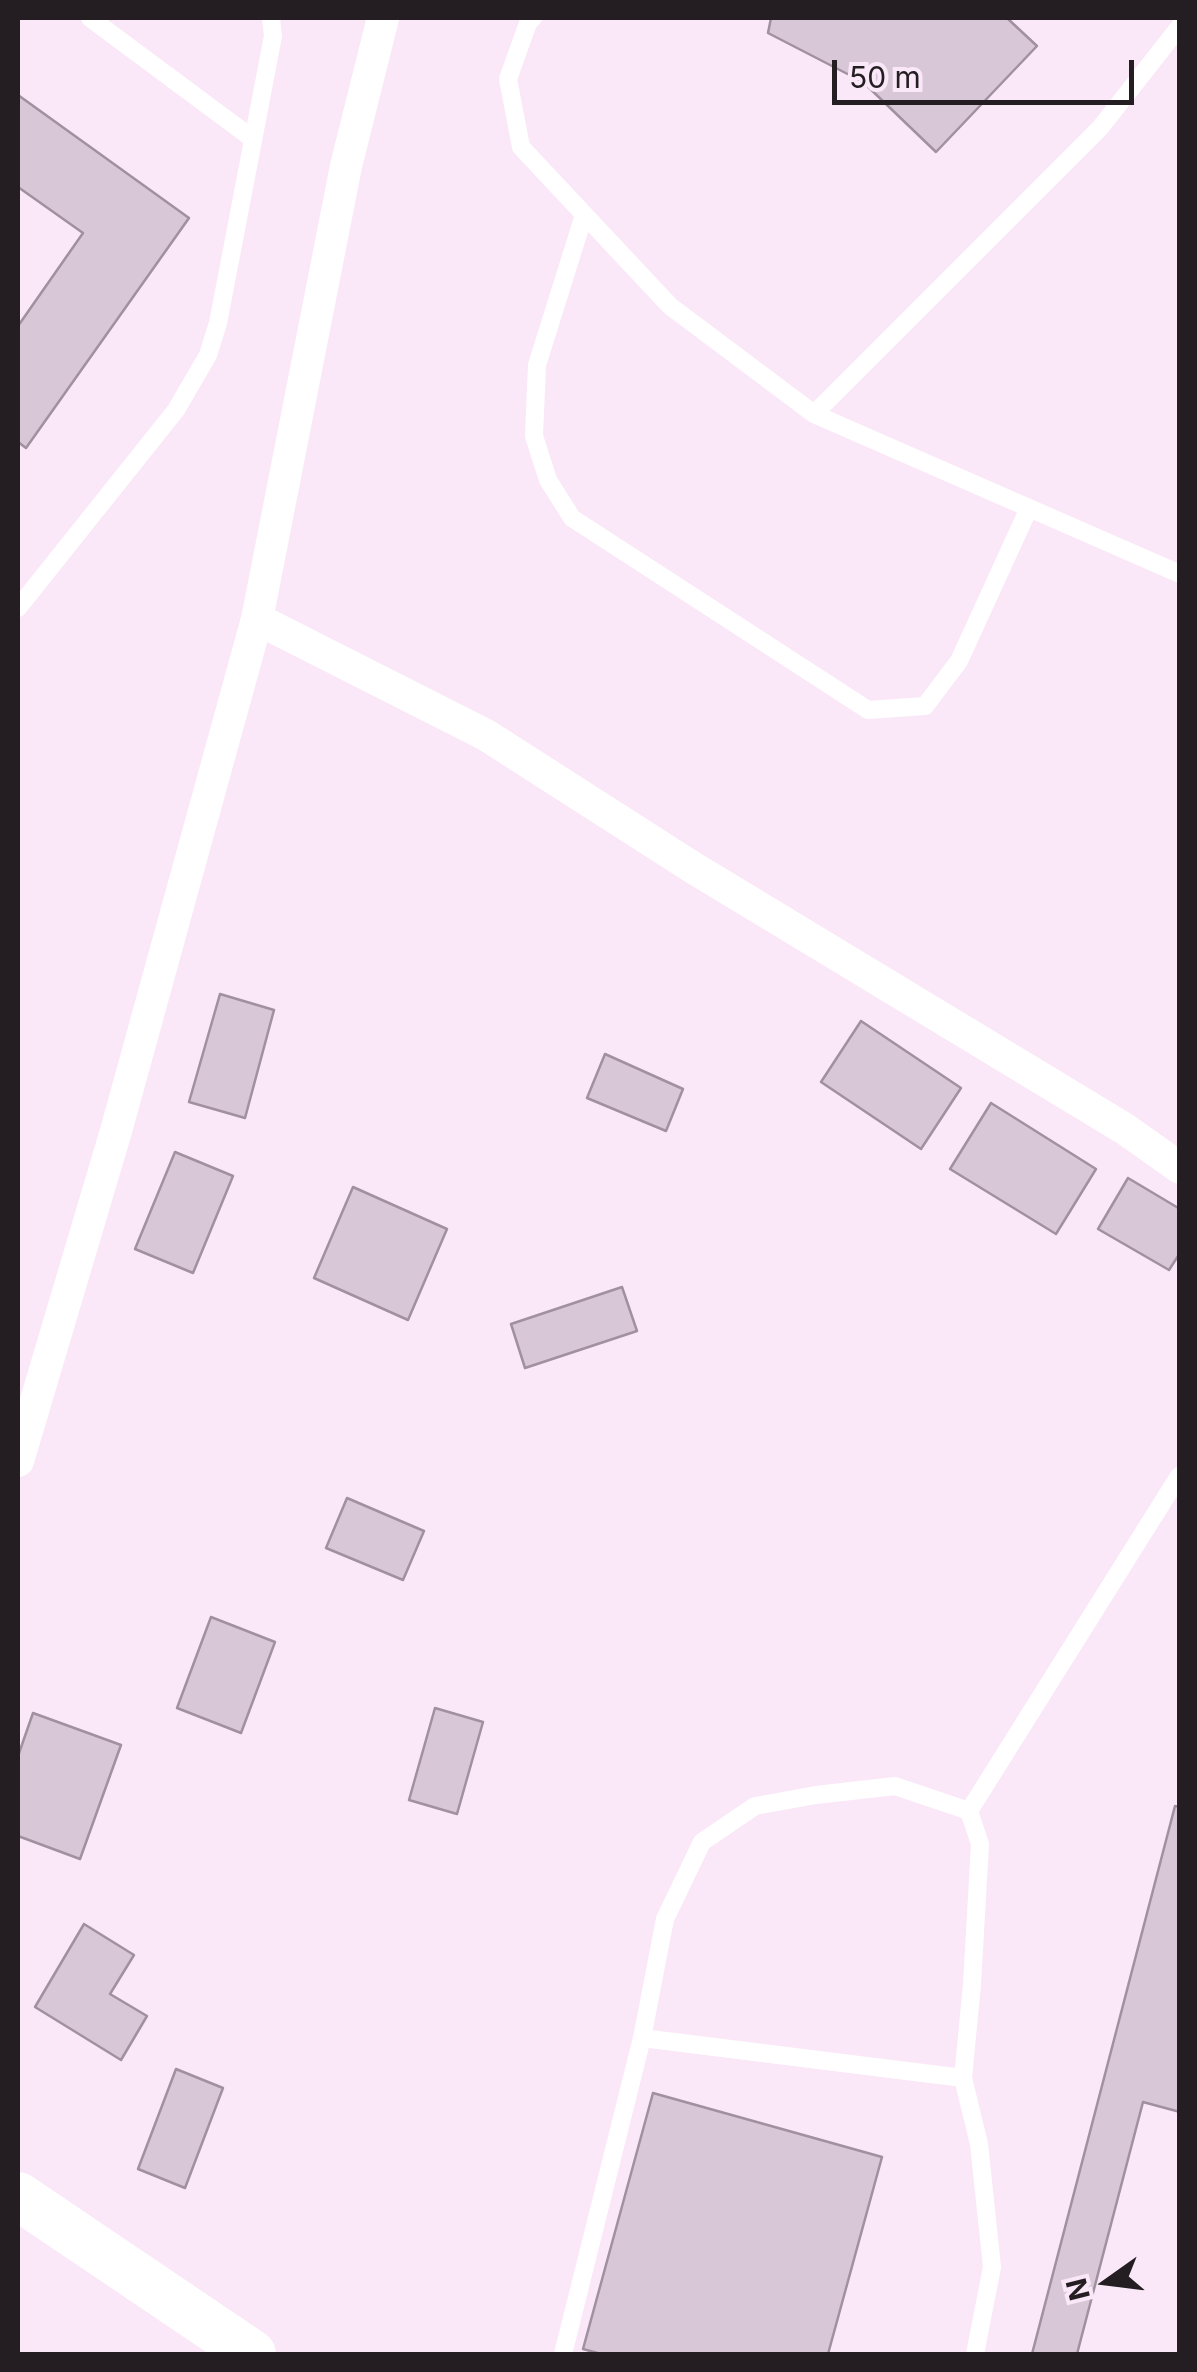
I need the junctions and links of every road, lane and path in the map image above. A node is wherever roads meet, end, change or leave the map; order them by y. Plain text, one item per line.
1 (90, 18) edge
2 (271, 18) edge
3 (382, 18) edge
4 (533, 18) edge
5 (1180, 26) edge
6 (253, 139) junction
7 (584, 214) junction
8 (814, 414) junction
9 (1029, 508) junction
10 (1180, 574) edge
11 (25, 585) edge
12 (18, 608) edge
13 (257, 618) junction
14 (1180, 1168) edge
15 (18, 1462) edge
16 (1179, 1476) edge
17 (969, 1811) junction
18 (642, 2038) junction
19 (963, 2078) junction
20 (18, 2196) edge
21 (252, 2354) edge
22 (563, 2354) edge
23 (975, 2354) edge

1 - 6 lane
2 - 6 lane
3 - 13 street
4 - 7 lane
5 - 8 lane
6 - 11 lane
7 - 8 lane
7 - 9 lane
8 - 9 lane
9 - 10 lane
11 - 12 lane
13 - 14 street
13 - 15 street
16 - 17 lane
17 - 18 lane
17 - 19 lane
18 - 19 lane
18 - 22 lane
19 - 23 lane
20 - 21 street

